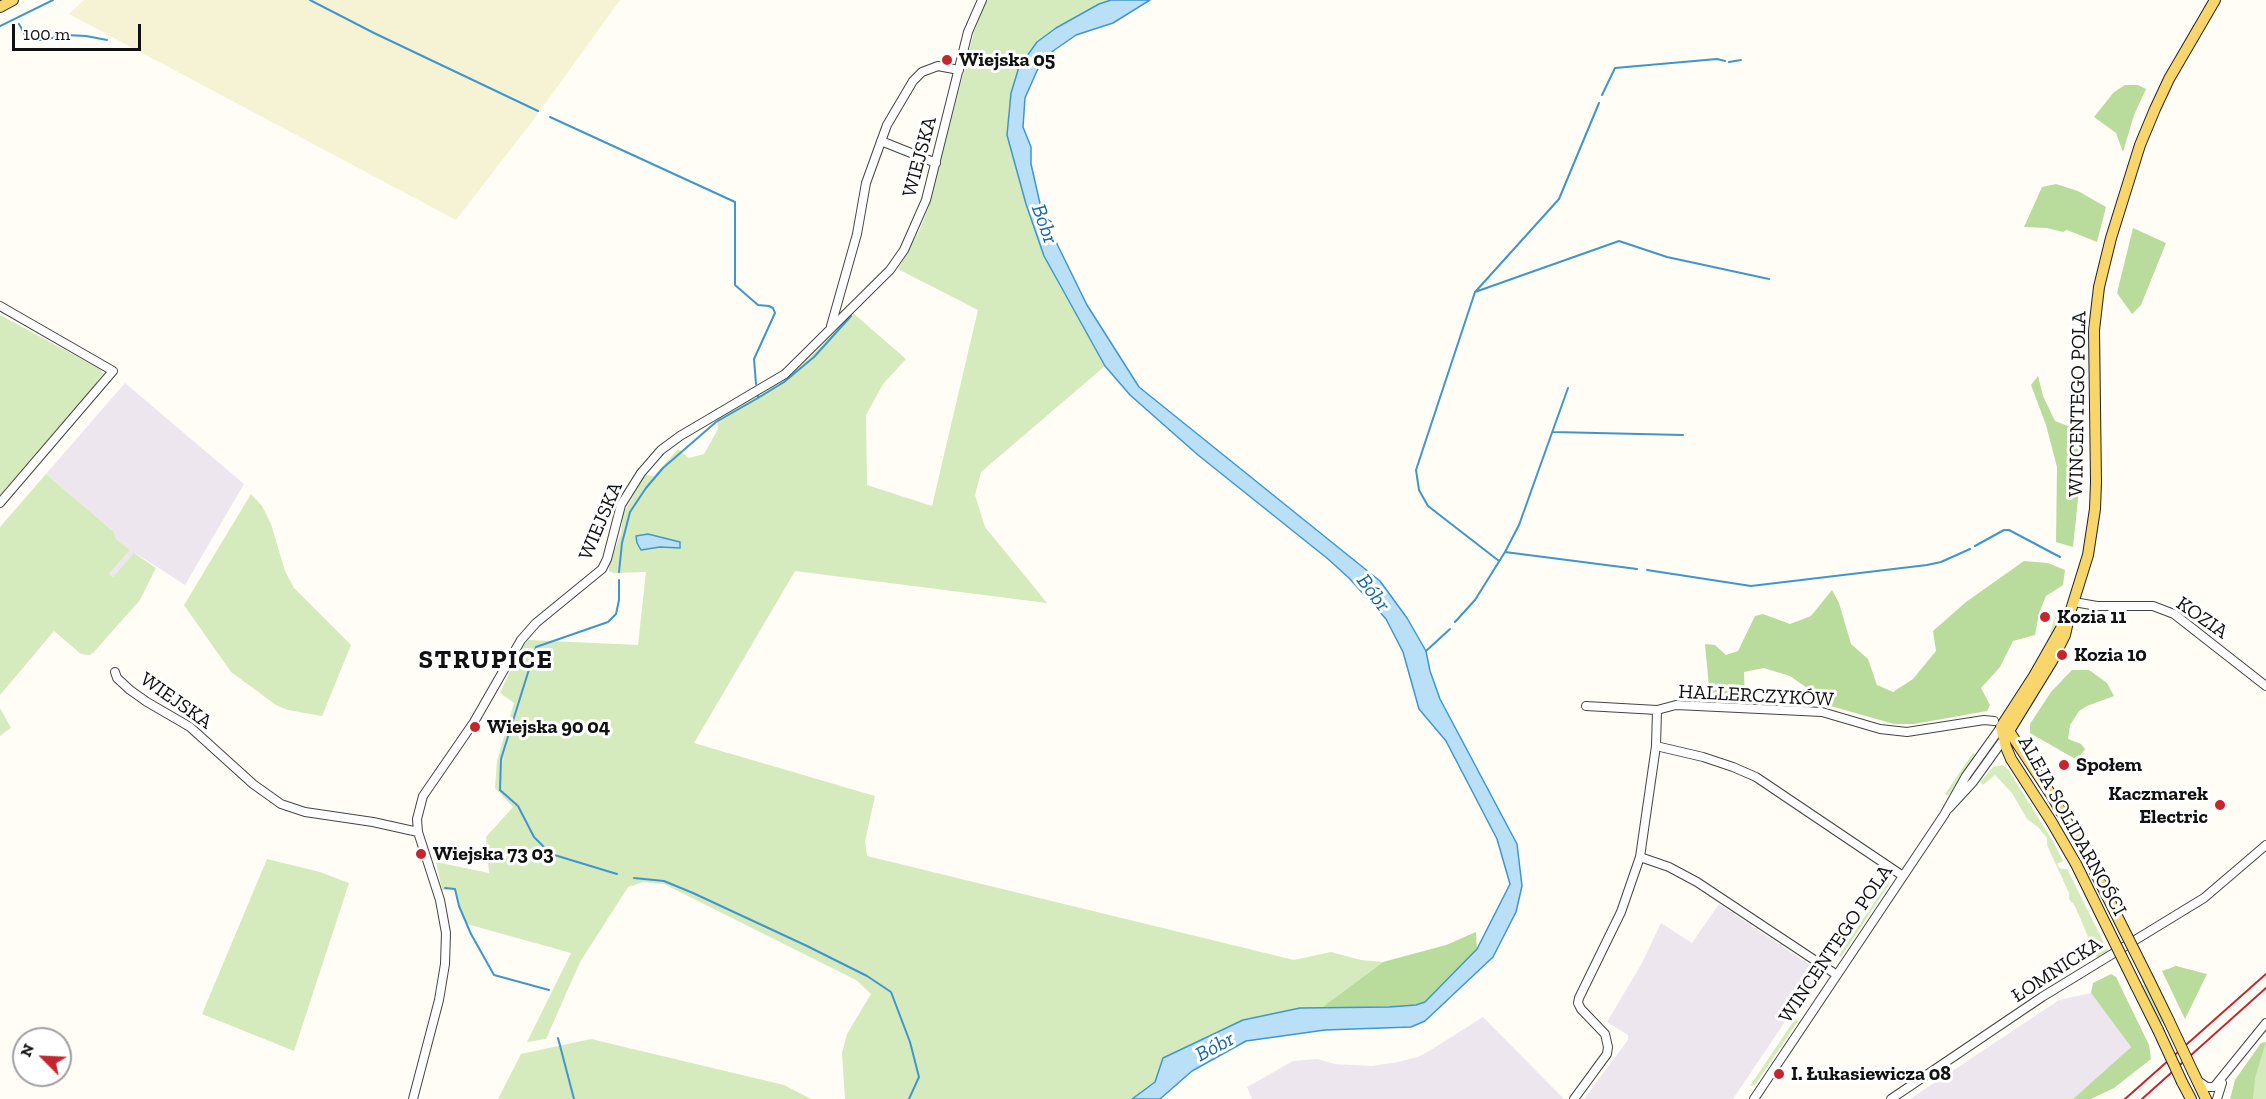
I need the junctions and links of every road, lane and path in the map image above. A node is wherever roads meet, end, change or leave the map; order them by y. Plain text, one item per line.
1 (14, 0) edge
2 (982, 0) edge
3 (2215, 0) edge
4 (0, 7) edge
5 (959, 70) junction
6 (881, 141) junction
7 (936, 163) junction
8 (0, 306) edge
9 (830, 328) junction
10 (0, 503) edge
11 (2072, 608) junction
12 (115, 672) dead end
13 (2266, 686) edge
14 (1586, 706) dead end
15 (1657, 710) junction
16 (2002, 730) junction
17 (1656, 746) junction
18 (2011, 759) junction
19 (1990, 761) junction
20 (1949, 808) junction
21 (418, 832) junction
22 (2266, 845) edge
23 (1640, 857) junction
24 (1903, 876) junction
25 (1837, 975) junction
26 (2266, 1023) edge
27 (2255, 1036) junction
28 (2196, 1077) junction
29 (413, 1099) edge
30 (1574, 1099) edge
31 (1754, 1099) edge
32 (1891, 1099) edge
33 (2191, 1099) edge
34 (2206, 1099) edge
35 (2217, 1099) edge

1 - 4 main road
2 - 5 street, WIEJSKA
3 - 11 main road, WINCENTEGO POLA
5 - 6 street, WIEJSKA
5 - 7 street, WIEJSKA
6 - 7 street
6 - 9 street, WIEJSKA
7 - 9 street, WIEJSKA
8 - 10 street
9 - 21 street, WIEJSKA
11 - 13 street, KOZIA
11 - 16 main road, WINCENTEGO POLA
12 - 21 street, WIEJSKA
14 - 15 street, HALLERCZYKÓW
15 - 16 street, HALLERCZYKÓW
15 - 17 street
16 - 18 main road, ALEJA SOLIDARNOŚCI
16 - 19 street, WINCENTEGO POLA
16 - 20 street, WINCENTEGO POLA
16 - 28 main road, ALEJA SOLIDARNOŚCI, bridge
17 - 23 street
17 - 24 street
18 - 19 street
18 - 33 main road, ALEJA SOLIDARNOŚCI, bridge
19 - 20 street, WINCENTEGO POLA
20 - 24 street, WINCENTEGO POLA
21 - 29 street, WIEJSKA
22 - 32 street, ŁOMNICKA
23 - 25 street
23 - 30 street
24 - 25 street, WINCENTEGO POLA
25 - 31 street, WINCENTEGO POLA
26 - 27 street
27 - 28 street
27 - 35 street
28 - 34 main road, ALEJA SOLIDARNOŚCI

